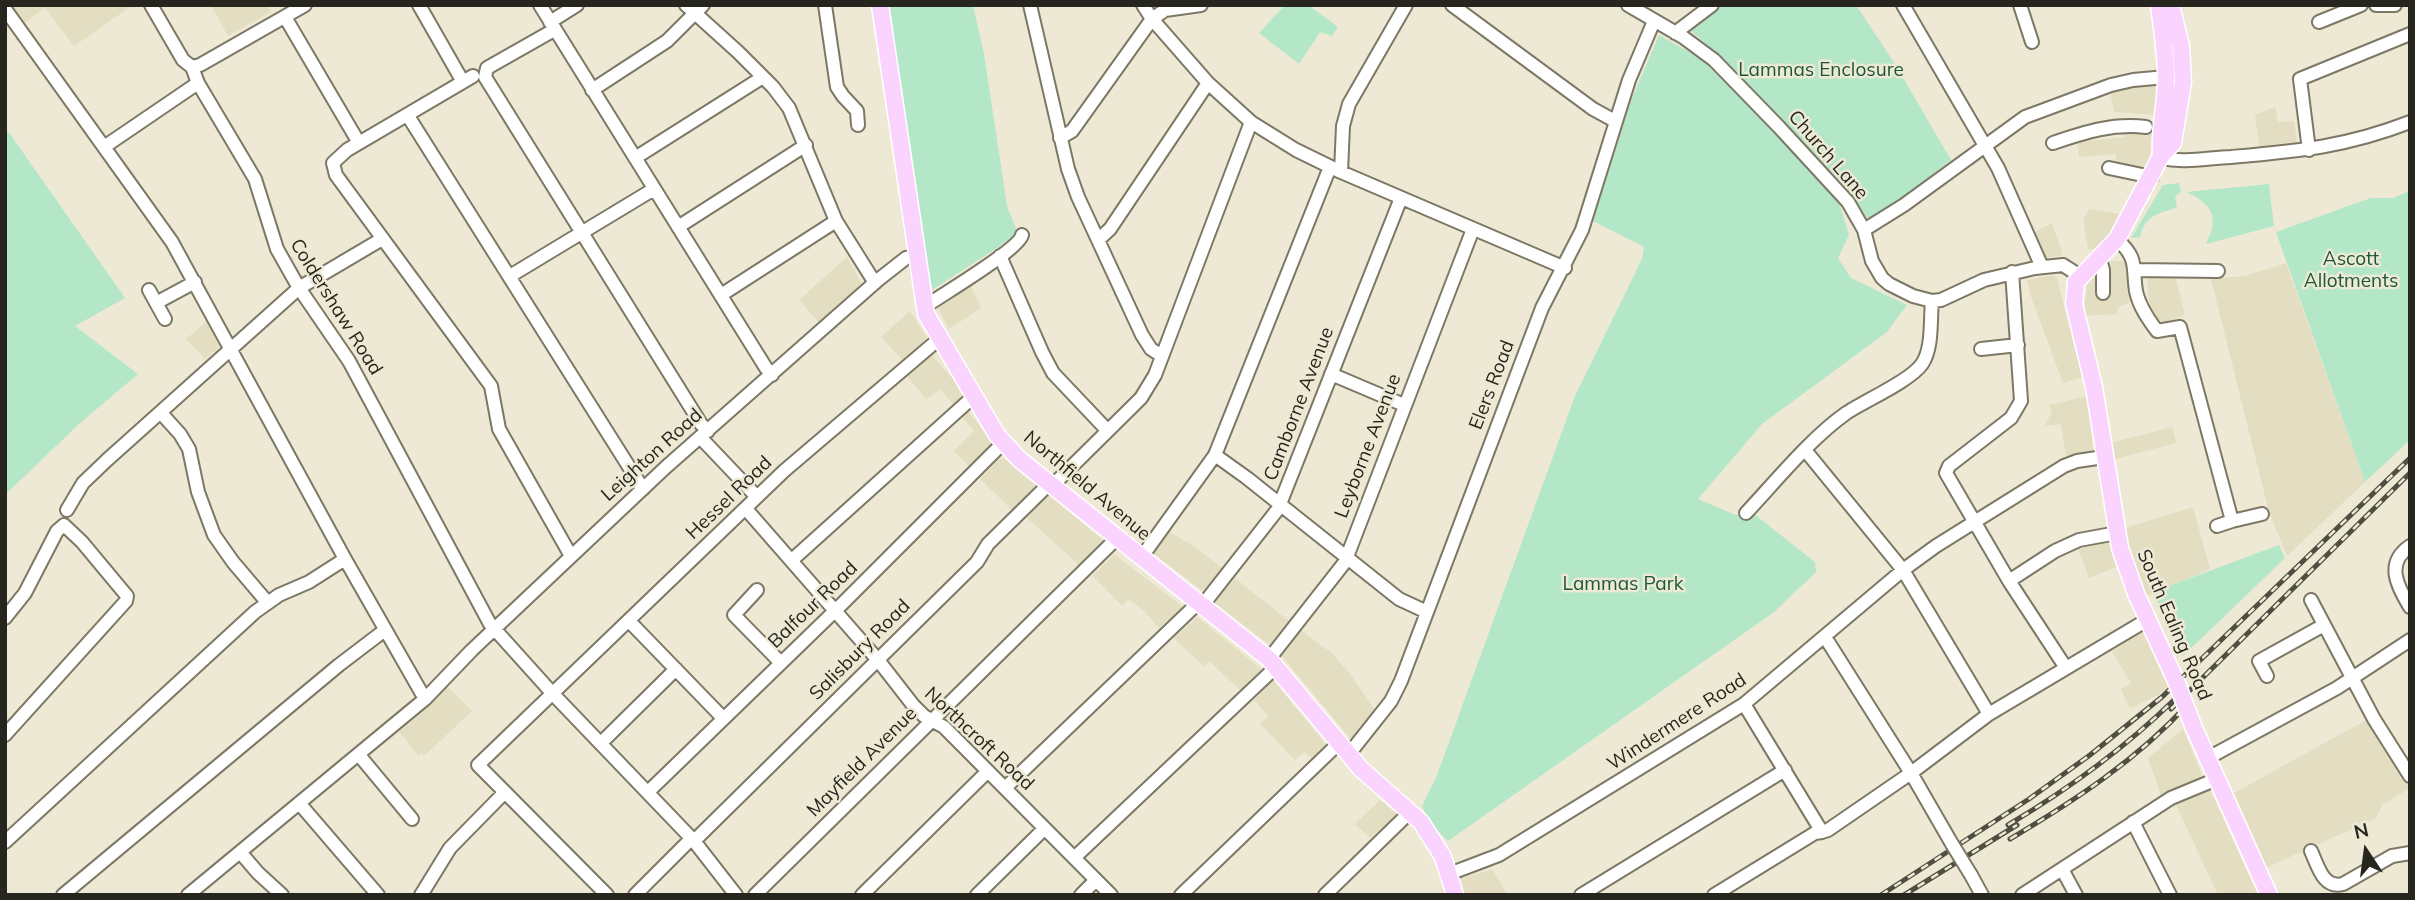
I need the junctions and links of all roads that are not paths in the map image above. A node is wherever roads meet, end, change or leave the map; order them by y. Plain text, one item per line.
1 (305, 5) edge
2 (419, 5) edge
3 (540, 5) edge
4 (577, 5) edge
5 (825, 5) edge
6 (880, 5) edge
7 (1030, 5) edge
8 (1143, 5) edge
9 (1201, 5) edge
10 (1406, 5) edge
11 (1452, 5) edge
12 (1628, 5) edge
13 (1712, 5) edge
14 (1903, 5) edge
15 (2020, 5) edge
16 (2159, 5) edge
17 (2171, 5) edge
18 (2361, 5) edge
19 (2376, 5) edge
20 (2395, 5) edge
21 (154, 7) edge
22 (695, 8) edge
23 (5, 9) edge
24 (285, 16) junction
25 (1153, 19) junction
26 (1654, 21) junction
27 (2319, 22) dead end
28 (552, 26) junction
29 (1675, 33) junction
30 (2410, 34) edge
31 (2032, 42) dead end
32 (192, 67) junction
33 (473, 76) junction
34 (763, 77) junction
35 (2166, 78) junction
36 (198, 83) junction
37 (1208, 83) junction
38 (593, 90) junction
39 (408, 116) junction
40 (1615, 121) junction
41 (1251, 122) junction
42 (2410, 122) edge
43 (858, 125) dead end
44 (2154, 128) junction
45 (1060, 138) junction
46 (359, 143) junction
47 (2053, 143) dead end
48 (806, 145) junction
49 (1985, 146) junction
50 (104, 147) junction
51 (2309, 150) junction
52 (2161, 157) junction
53 (635, 158) junction
54 (2109, 168) dead end
55 (1336, 170) junction
56 (2152, 177) junction
57 (654, 189) junction
58 (1401, 198) junction
59 (835, 221) junction
60 (678, 227) junction
61 (1473, 229) junction
62 (1864, 230) junction
63 (581, 232) junction
64 (1022, 235) dead end
65 (382, 239) junction
66 (2117, 239) junction
67 (1098, 240) junction
68 (1000, 256) junction
69 (2099, 256) junction
70 (918, 257) junction
71 (2042, 267) junction
72 (1565, 268) junction
73 (2136, 270) junction
74 (2218, 271) dead end
75 (2012, 272) junction
76 (2080, 275) junction
77 (510, 276) junction
78 (195, 282) junction
79 (875, 282) junction
80 (299, 288) junction
81 (149, 290) dead end
82 (2103, 293) dead end
83 (721, 295) junction
84 (1932, 301) junction
85 (156, 303) junction
86 (924, 304) junction
87 (165, 318) dead end
88 (939, 339) junction
89 (2018, 345) junction
90 (1981, 349) dead end
91 (229, 350) junction
92 (1162, 356) junction
93 (1331, 374) junction
94 (772, 375) junction
95 (973, 397) junction
96 (1404, 405) junction
97 (161, 413) junction
98 (1107, 430) junction
99 (704, 434) junction
100 (1003, 443) junction
101 (1805, 450) junction
102 (1215, 455) junction
103 (2104, 457) junction
104 (1051, 485) junction
105 (643, 489) junction
106 (757, 497) junction
107 (1280, 505) junction
108 (746, 509) junction
109 (67, 510) dead end
110 (1746, 513) dead end
111 (2262, 514) dead end
112 (2232, 521) junction
113 (1974, 522) junction
114 (2217, 526) dead end
115 (2116, 533) junction
116 (1116, 539) junction
117 (2410, 546) edge
118 (571, 556) junction
119 (1141, 558) junction
120 (1347, 558) junction
121 (345, 559) junction
122 (792, 560) junction
123 (1903, 570) junction
124 (2009, 581) junction
125 (757, 590) dead end
126 (2311, 600) dead end
127 (267, 602) junction
128 (1200, 605) junction
129 (2410, 607) edge
130 (834, 611) junction
131 (1427, 612) junction
132 (5, 618) edge
133 (2147, 620) junction
134 (629, 621) junction
135 (2324, 625) junction
136 (495, 629) junction
137 (385, 630) junction
138 (1825, 637) junction
139 (2410, 640) edge
140 (878, 660) junction
141 (780, 663) junction
142 (1272, 663) junction
143 (2066, 668) junction
144 (676, 669) junction
145 (2267, 676) dead end
146 (2351, 679) junction
147 (553, 694) junction
148 (425, 699) junction
149 (1744, 704) junction
150 (1989, 713) junction
151 (723, 719) junction
152 (932, 720) junction
153 (5, 735) edge
154 (601, 743) junction
155 (1344, 749) junction
156 (359, 755) junction
157 (2208, 758) junction
158 (1785, 770) junction
159 (988, 771) junction
160 (1911, 773) junction
161 (2410, 776) edge
162 (2217, 779) junction
163 (1005, 788) junction
164 (648, 792) junction
165 (504, 793) junction
166 (299, 803) junction
167 (1410, 812) junction
168 (412, 819) dead end
169 (2133, 822) junction
170 (1044, 829) junction
171 (1825, 831) junction
172 (693, 840) junction
173 (5, 842) edge
174 (2311, 851) dead end
175 (240, 852) junction
176 (2410, 853) edge
177 (1074, 858) junction
178 (2062, 869) junction
179 (1449, 874) junction
180 (1096, 880) junction
181 (64, 895) edge
182 (188, 895) edge
183 (282, 895) edge
184 (377, 895) edge
185 (421, 895) edge
186 (607, 895) edge
187 (635, 895) edge
188 (736, 895) edge
189 (755, 895) edge
190 (862, 895) edge
191 (977, 895) edge
192 (1081, 895) edge
193 (1111, 895) edge
194 (1181, 895) edge
195 (1325, 895) edge
196 (1455, 895) edge
197 (1581, 895) edge
198 (1714, 895) edge
199 (1982, 895) edge
200 (2022, 895) edge
201 (2076, 895) edge
202 (2170, 895) edge
203 (2269, 895) edge

1 - 24 street
2 - 33 street
3 - 28 street
4 - 28 street
5 - 43 street
6 - 70 main road, Northfield Avenue
7 - 45 street
8 - 25 street
9 - 25 street
10 - 55 street
11 - 40 street
12 - 26 street, Church Lane
13 - 29 street
14 - 49 street
15 - 31 street
16 - 35 main road
17 - 52 main road
18 - 27 street
19 - 20 street
21 - 32 street, Coldershaw Road
22 - 34 street
22 - 38 street
23 - 50 street
24 - 32 street
24 - 46 street
25 - 37 street
25 - 45 street
26 - 29 street, Church Lane
26 - 40 street, Elers Road
28 - 33 street
28 - 38 street
29 - 62 street, Church Lane
30 - 51 street
32 - 36 street, Coldershaw Road
33 - 39 street
33 - 63 street
34 - 48 street
34 - 53 street
35 - 44 main road
35 - 49 street
36 - 50 street
36 - 80 street, Coldershaw Road
37 - 41 street
37 - 67 street
38 - 53 street
39 - 46 street
39 - 77 street
40 - 72 street, Elers Road
41 - 55 street
41 - 92 street, Salisbury Road
42 - 51 street
44 - 47 street
44 - 52 main road
45 - 67 street
46 - 65 street
48 - 59 street
48 - 60 street
49 - 62 street
49 - 71 street
50 - 78 street
51 - 52 street
52 - 56 main road
53 - 57 street
54 - 56 street
55 - 58 street
55 - 102 street
56 - 66 main road
57 - 60 street
57 - 63 street
58 - 61 street
58 - 93 street, Camborne Avenue
59 - 79 street
59 - 83 street
60 - 83 street
61 - 72 street
61 - 96 street, Leyborne Avenue
62 - 84 street, Church Lane
63 - 77 street
63 - 99 street
64 - 68 street
65 - 80 street
65 - 118 street
66 - 69 main road
66 - 73 street
67 - 92 street
68 - 86 street
68 - 98 street
69 - 76 main road
69 - 82 street
70 - 79 street, Leighton Road
70 - 86 main road, Northfield Avenue
71 - 75 street
71 - 76 street
72 - 131 street, Elers Road
73 - 74 street
73 - 112 street
75 - 84 street
75 - 89 street
76 - 103 main road, South Ealing Road
77 - 105 street
78 - 85 street
78 - 91 street
79 - 94 street, Leighton Road
80 - 91 street
80 - 136 street, Coldershaw Road
81 - 85 street
83 - 94 street
84 - 101 street
85 - 87 street
86 - 88 main road, Northfield Avenue
88 - 95 main road, Northfield Avenue
88 - 106 street, Hessel Road
89 - 90 street
89 - 113 street
91 - 97 street
91 - 121 street
92 - 98 street, Salisbury Road
93 - 96 street
93 - 107 street, Camborne Avenue
94 - 99 street, Leighton Road
95 - 100 main road, Northfield Avenue
95 - 122 street
96 - 120 street, Leyborne Avenue
97 - 109 street
97 - 127 street
98 - 104 street, Salisbury Road
99 - 105 street, Leighton Road
99 - 106 street
100 - 104 main road, Northfield Avenue
100 - 130 street, Balfour Road
101 - 110 street
101 - 123 street
102 - 107 street
102 - 119 street
103 - 113 street, Windermere Road
103 - 115 main road, South Ealing Road
104 - 116 main road, Northfield Avenue
104 - 140 street, Salisbury Road
105 - 118 street, Leighton Road
106 - 108 street, Hessel Road
107 - 120 street
107 - 128 street, Camborne Avenue
108 - 122 street, Northcroft Road
108 - 134 street, Hessel Road
111 - 112 street
112 - 114 street
113 - 123 street, Windermere Road
113 - 124 street
115 - 124 street
115 - 133 main road, South Ealing Road
116 - 119 main road, Northfield Avenue
116 - 152 street, Mayfield Avenue
117 - 129 street
118 - 136 street, Leighton Road
119 - 128 main road, Northfield Avenue
120 - 131 street
120 - 142 street, Leyborne Avenue
121 - 127 street
121 - 137 street
122 - 130 street, Northcroft Road
123 - 138 street, Windermere Road
123 - 150 street
124 - 143 street
125 - 141 street
126 - 135 street
127 - 173 street
128 - 142 main road, Northfield Avenue
128 - 163 street, Camborne Avenue
130 - 140 street, Northcroft Road
130 - 141 street, Balfour Road
131 - 155 street, Elers Road
132 - 153 street
133 - 143 street
133 - 157 main road, South Ealing Road, bridge
134 - 144 street
134 - 147 street, Hessel Road
135 - 145 street
135 - 146 street
136 - 147 street, Coldershaw Road
136 - 148 street, Leighton Road
137 - 148 street
137 - 181 street
138 - 149 street, Windermere Road
138 - 160 street
139 - 146 street
140 - 152 street, Northcroft Road
140 - 172 street, Salisbury Road
141 - 151 street, Balfour Road
142 - 155 main road, Northfield Avenue
142 - 177 street, Leyborne Avenue
143 - 150 street
144 - 151 street
144 - 154 street
146 - 157 street
146 - 161 street
147 - 154 street, Coldershaw Road
147 - 165 street, Hessel Road
148 - 156 street, Leighton Road
149 - 158 street
149 - 179 street, Windermere Road
150 - 160 street
151 - 164 street, Balfour Road
152 - 159 street, Northcroft Road
152 - 189 street, Mayfield Avenue
154 - 164 street, Coldershaw Road
155 - 167 main road, Northfield Avenue
155 - 194 street, Elers Road
156 - 166 street, Leighton Road
156 - 168 street
157 - 162 main road, South Ealing Road
158 - 171 street
158 - 197 street
159 - 163 street, Northcroft Road
159 - 190 street
160 - 171 street
160 - 199 street, bridge
162 - 169 street
162 - 203 main road, South Ealing Road
163 - 170 street, Northcroft Road
164 - 172 street, Coldershaw Road
165 - 185 street
165 - 186 street
166 - 175 street, Leighton Road
166 - 184 street
167 - 179 main road, Northfield Avenue
167 - 195 street
169 - 178 street
169 - 202 street
170 - 177 street, Northcroft Road
170 - 191 street
171 - 198 street
172 - 187 street, Salisbury Road
172 - 188 street, Coldershaw Road
174 - 176 street
175 - 182 street, Leighton Road
175 - 183 street
177 - 180 street, Northcroft Road
178 - 200 street
178 - 201 street
179 - 196 main road, Northfield Avenue
180 - 192 street
180 - 193 street, Northcroft Road

